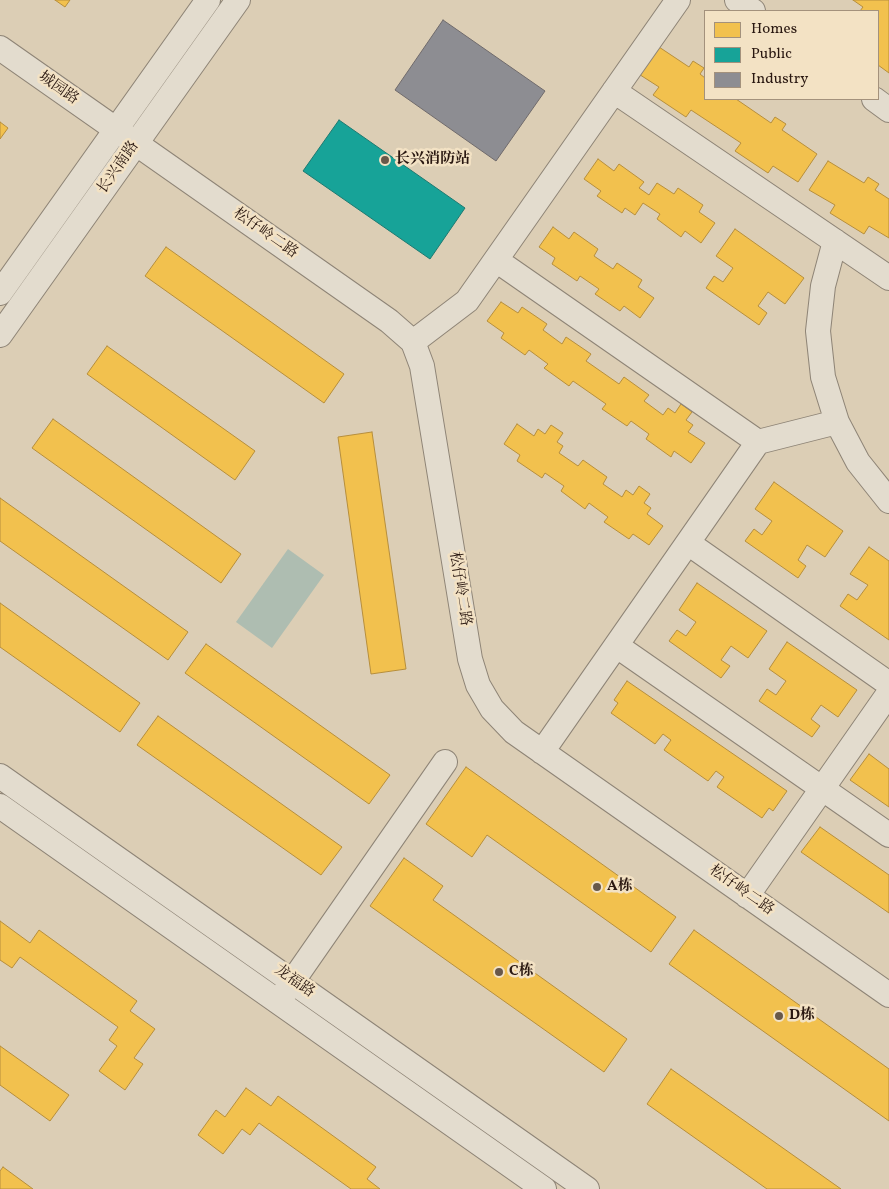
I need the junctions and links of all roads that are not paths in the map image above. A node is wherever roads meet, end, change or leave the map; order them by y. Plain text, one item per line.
1 (208, 0) edge
2 (238, 0) edge
3 (678, 0) edge
4 (737, 0) edge
5 (751, 10) edge
6 (0, 48) edge
7 (614, 91) junction
8 (875, 100) edge
9 (889, 110) edge
10 (116, 130) junction
11 (136, 144) junction
12 (836, 241) junction
13 (496, 260) junction
14 (889, 278) edge
15 (0, 293) edge
16 (0, 335) edge
17 (413, 342) junction
18 (836, 422) junction
19 (758, 442) junction
20 (889, 501) edge
21 (688, 543) junction
22 (617, 646) junction
23 (889, 684) edge
24 (889, 693) edge
25 (542, 752) junction
26 (444, 762) dead end
27 (0, 776) edge
28 (822, 789) junction
29 (0, 806) edge
30 (889, 836) edge
31 (747, 896) junction
32 (292, 981) junction
33 (889, 995) edge
34 (278, 1002) junction
35 (537, 1187) edge
36 (587, 1189) edge

1 - 10 street, 长兴南路
2 - 11 street, 长兴南路
3 - 7 street
4 - 5 street
6 - 10 street, 城园路
7 - 12 street
7 - 13 street
8 - 9 street
10 - 11 street, 松仔岭二路
10 - 15 street, 长兴南路
11 - 16 street, 长兴南路
11 - 17 street, 松仔岭二路
12 - 14 street
12 - 18 street
13 - 17 street
13 - 19 street
17 - 25 street, 松仔岭二路
18 - 19 street
18 - 20 street
19 - 21 street
21 - 22 street
21 - 23 street
22 - 25 street
22 - 28 street
24 - 28 street
25 - 31 street, 松仔岭二路
26 - 32 street
27 - 32 street, 龙福路
28 - 30 street
28 - 31 street
29 - 34 street, 龙福路
31 - 33 street, 松仔岭二路
32 - 34 street
32 - 36 street, 龙福路
34 - 35 street, 龙福路

